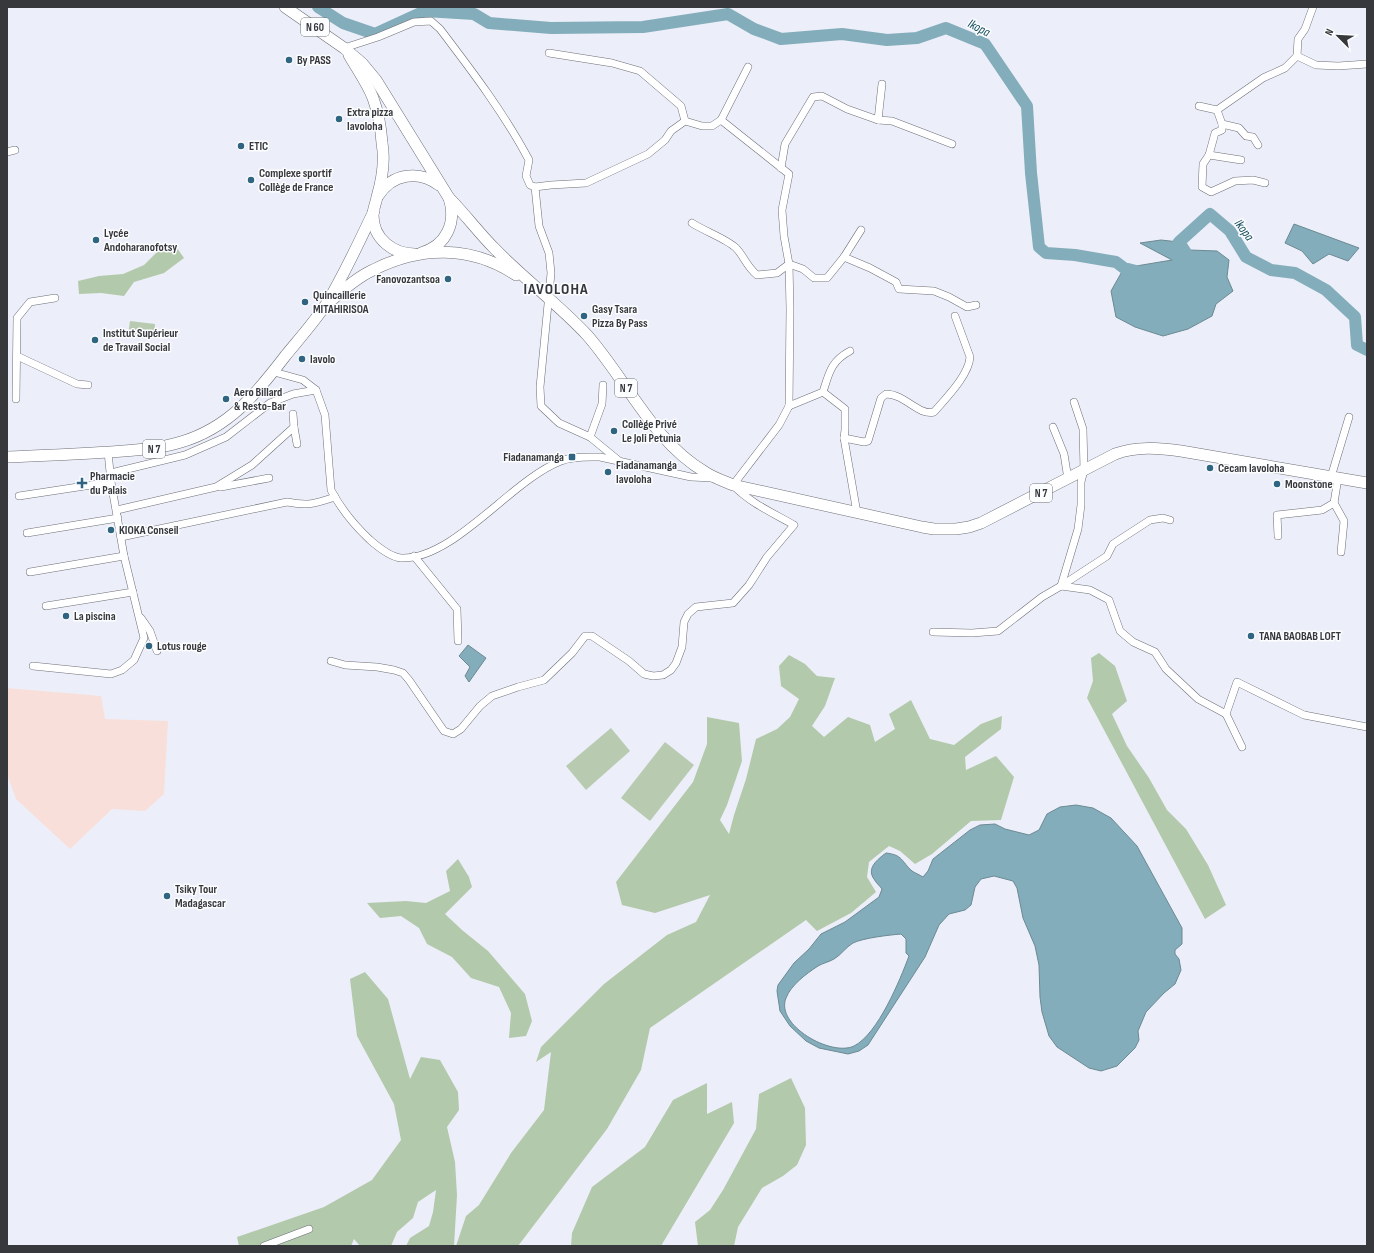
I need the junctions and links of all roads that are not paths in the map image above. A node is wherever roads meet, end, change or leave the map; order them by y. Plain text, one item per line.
1 (286, 7) edge
2 (1313, 7) edge
3 (344, 48) junction
4 (549, 52) dead end
5 (1297, 56) junction
6 (1367, 64) edge
7 (748, 67) dead end
8 (882, 84) dead end
9 (1199, 106) dead end
10 (1217, 110) junction
11 (721, 120) junction
12 (878, 120) junction
13 (685, 121) junction
14 (1222, 124) junction
15 (952, 144) dead end
16 (1258, 145) dead end
17 (15, 150) dead end
18 (7, 152) edge
19 (1209, 155) junction
20 (1241, 160) dead end
21 (781, 168) junction
22 (1265, 183) dead end
23 (535, 187) junction
24 (446, 194) junction
25 (377, 198) junction
26 (374, 211) junction
27 (692, 223) dead end
28 (861, 230) dead end
29 (418, 254) junction
30 (844, 257) junction
31 (789, 264) junction
32 (544, 295) junction
33 (55, 298) dead end
34 (326, 304) junction
35 (976, 305) dead end
36 (955, 316) dead end
37 (850, 351) dead end
38 (17, 356) junction
39 (274, 372) junction
40 (602, 385) dead end
41 (88, 386) dead end
42 (316, 390) junction
43 (823, 392) junction
44 (16, 399) dead end
45 (1074, 402) dead end
46 (789, 406) junction
47 (293, 414) dead end
48 (1349, 418) dead end
49 (294, 427) junction
50 (1053, 427) dead end
51 (590, 437) junction
52 (844, 438) junction
53 (297, 444) dead end
54 (108, 452) junction
55 (7, 458) edge
56 (620, 461) junction
57 (1084, 470) junction
58 (110, 473) junction
59 (269, 478) dead end
60 (717, 478) junction
61 (1334, 478) junction
62 (1068, 479) junction
63 (111, 482) junction
64 (1367, 483) edge
65 (733, 485) junction
66 (216, 487) junction
67 (19, 496) dead end
68 (335, 497) junction
69 (1334, 502) junction
70 (117, 510) junction
71 (857, 513) junction
72 (118, 518) junction
73 (1170, 520) dead end
74 (27, 533) dead end
75 (1278, 536) dead end
76 (121, 537) junction
77 (1341, 552) dead end
78 (124, 556) junction
79 (414, 556) junction
80 (30, 572) dead end
81 (1061, 586) junction
82 (133, 592) junction
83 (46, 606) dead end
84 (138, 615) junction
85 (933, 632) dead end
86 (458, 641) dead end
87 (157, 651) dead end
88 (331, 661) dead end
89 (33, 666) dead end
90 (1226, 714) junction
91 (1367, 727) edge
92 (1242, 747) dead end
93 (309, 1229) dead end
94 (264, 1246) edge

1 - 3 main road, N 60
2 - 5 street
3 - 23 street
3 - 24 main road
3 - 25 main road
4 - 13 street
5 - 6 street
5 - 10 street
7 - 11 street
8 - 12 street
9 - 10 street
10 - 14 street
11 - 13 street
11 - 21 street
12 - 15 street
12 - 21 street
13 - 23 street
14 - 16 street
14 - 19 street
17 - 18 street
19 - 20 street
19 - 22 street
21 - 31 street
23 - 32 street
24 - 25 main road
24 - 29 main road
24 - 32 main road
25 - 26 main road
26 - 29 main road
26 - 34 main road
27 - 31 street
28 - 30 street
29 - 32 main road
29 - 34 main road
30 - 31 street
30 - 35 street
31 - 46 street
32 - 51 street
32 - 60 main road, N 7
33 - 38 street
34 - 39 main road, N 7
36 - 52 street
37 - 43 street
38 - 41 street
38 - 44 street
39 - 42 street
39 - 54 main road, N 7
40 - 51 street
42 - 58 street
42 - 68 street
43 - 46 street
43 - 52 street
45 - 57 street
46 - 65 street
47 - 49 street
48 - 61 street
49 - 53 street
49 - 66 street
50 - 62 street
51 - 56 street
52 - 71 street
54 - 55 main road, N 7
54 - 58 street
56 - 60 street
56 - 79 street
57 - 61 main road, N 7
57 - 62 main road, N 7
57 - 81 street
58 - 63 street
59 - 66 street
60 - 65 main road, N 7
61 - 64 main road, N 7
61 - 69 street
62 - 71 main road, N 7
63 - 67 street
63 - 70 street
65 - 71 main road, N 7
65 - 88 street
66 - 70 street
68 - 76 street
68 - 79 street
69 - 75 street
69 - 77 street
70 - 72 street
72 - 74 street
72 - 76 street
73 - 81 street
76 - 78 street
78 - 80 street
78 - 82 street
79 - 86 street
81 - 85 street
81 - 90 street
82 - 83 street
82 - 84 street
84 - 87 street
84 - 89 street
90 - 91 street
90 - 92 street
93 - 94 street

